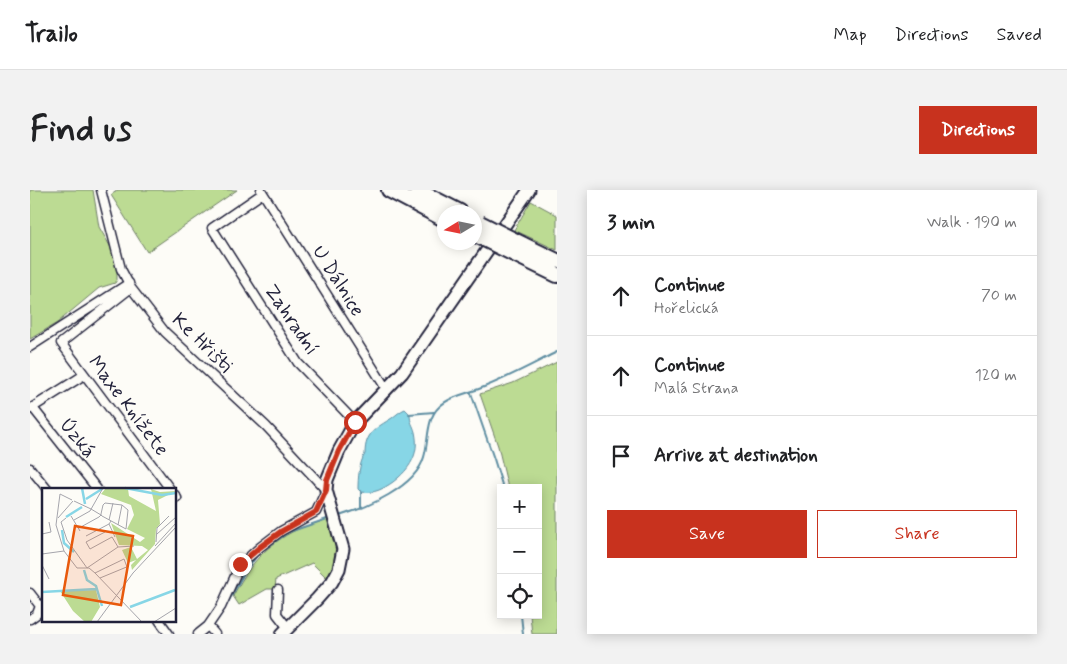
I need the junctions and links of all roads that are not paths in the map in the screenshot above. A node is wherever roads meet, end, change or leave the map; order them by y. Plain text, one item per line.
1 (101, 190) edge
2 (389, 190) edge
3 (417, 190) edge
4 (529, 190) edge
5 (262, 191) edge
6 (446, 205) edge
7 (437, 215) edge
8 (482, 229) edge
9 (518, 249) junction
10 (557, 261) edge
11 (557, 275) edge
12 (130, 285) junction
13 (30, 347) edge
14 (84, 375) junction
15 (387, 390) junction
16 (31, 409) edge
17 (355, 422) junction
18 (30, 468) edge
19 (46, 488) edge
20 (96, 488) edge
21 (169, 488) edge
22 (326, 490) junction
23 (278, 590) dead end
24 (30, 592) edge
25 (42, 605) edge
26 (30, 619) edge
27 (160, 622) edge
28 (211, 630) edge
29 (285, 631) edge
30 (169, 634) edge
31 (198, 634) edge

1 - 12 street, Ke Hřišti
2 - 7 highway
3 - 6 highway
4 - 15 main road
5 - 15 street, U Dálnice
5 - 17 street, Zahradní
8 - 9 highway, bridge
9 - 10 highway
9 - 11 highway
12 - 13 street
12 - 14 street, Maxe Knížete
12 - 22 street, Ke Hřišti
14 - 16 street
14 - 21 street, Maxe Knížete
15 - 17 main road
16 - 20 street, Úzká
17 - 22 main road
18 - 19 street
22 - 28 street
22 - 29 main road
23 - 29 street
24 - 25 street
25 - 26 street
27 - 30 street
28 - 31 street

